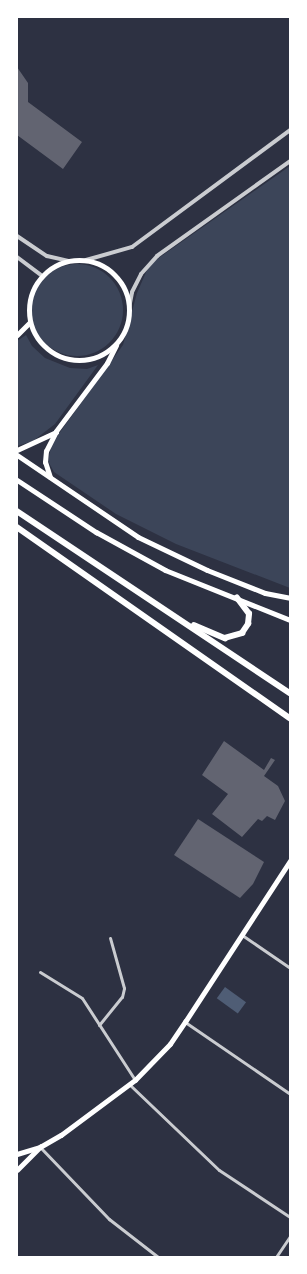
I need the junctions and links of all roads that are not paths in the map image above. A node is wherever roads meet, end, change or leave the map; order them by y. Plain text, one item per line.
1 (290, 130) edge
2 (290, 161) edge
3 (17, 236) edge
4 (17, 257) edge
5 (70, 260) junction
6 (86, 260) junction
7 (42, 276) junction
8 (129, 308) junction
9 (30, 322) junction
10 (17, 335) edge
11 (117, 342) junction
12 (56, 431) junction
13 (17, 450) edge
14 (17, 455) edge
15 (50, 477) junction
16 (17, 480) edge
17 (17, 511) edge
18 (17, 526) edge
19 (237, 598) junction
20 (290, 598) edge
21 (290, 620) edge
22 (182, 621) junction
23 (290, 693) edge
24 (290, 718) edge
25 (290, 862) edge
26 (242, 935) junction
27 (110, 938) dead end
28 (290, 968) edge
29 (40, 972) dead end
30 (185, 1022) junction
31 (99, 1024) junction
32 (135, 1080) junction
33 (130, 1085) junction
34 (290, 1094) edge
35 (40, 1146) junction
36 (17, 1154) edge
37 (17, 1170) edge
38 (290, 1217) edge
39 (290, 1236) edge
40 (158, 1257) edge
41 (276, 1257) edge

1 - 6 street
2 - 8 street
3 - 5 street
4 - 7 street
5 - 6 main road
5 - 7 main road
6 - 8 main road
7 - 9 main road
8 - 11 main road
9 - 10 main road
9 - 11 main road
11 - 12 main road
12 - 13 main road
12 - 15 main road
14 - 15 main road
15 - 20 main road
16 - 19 main road
17 - 22 highway
18 - 24 highway
19 - 21 main road
19 - 22 highway
22 - 23 highway
25 - 26 main road
26 - 28 street
26 - 30 main road
27 - 31 street
29 - 31 street
30 - 32 main road
30 - 34 street
31 - 32 street
32 - 33 main road
33 - 35 main road
33 - 38 street
35 - 36 main road
35 - 37 main road
35 - 40 street
39 - 41 street

